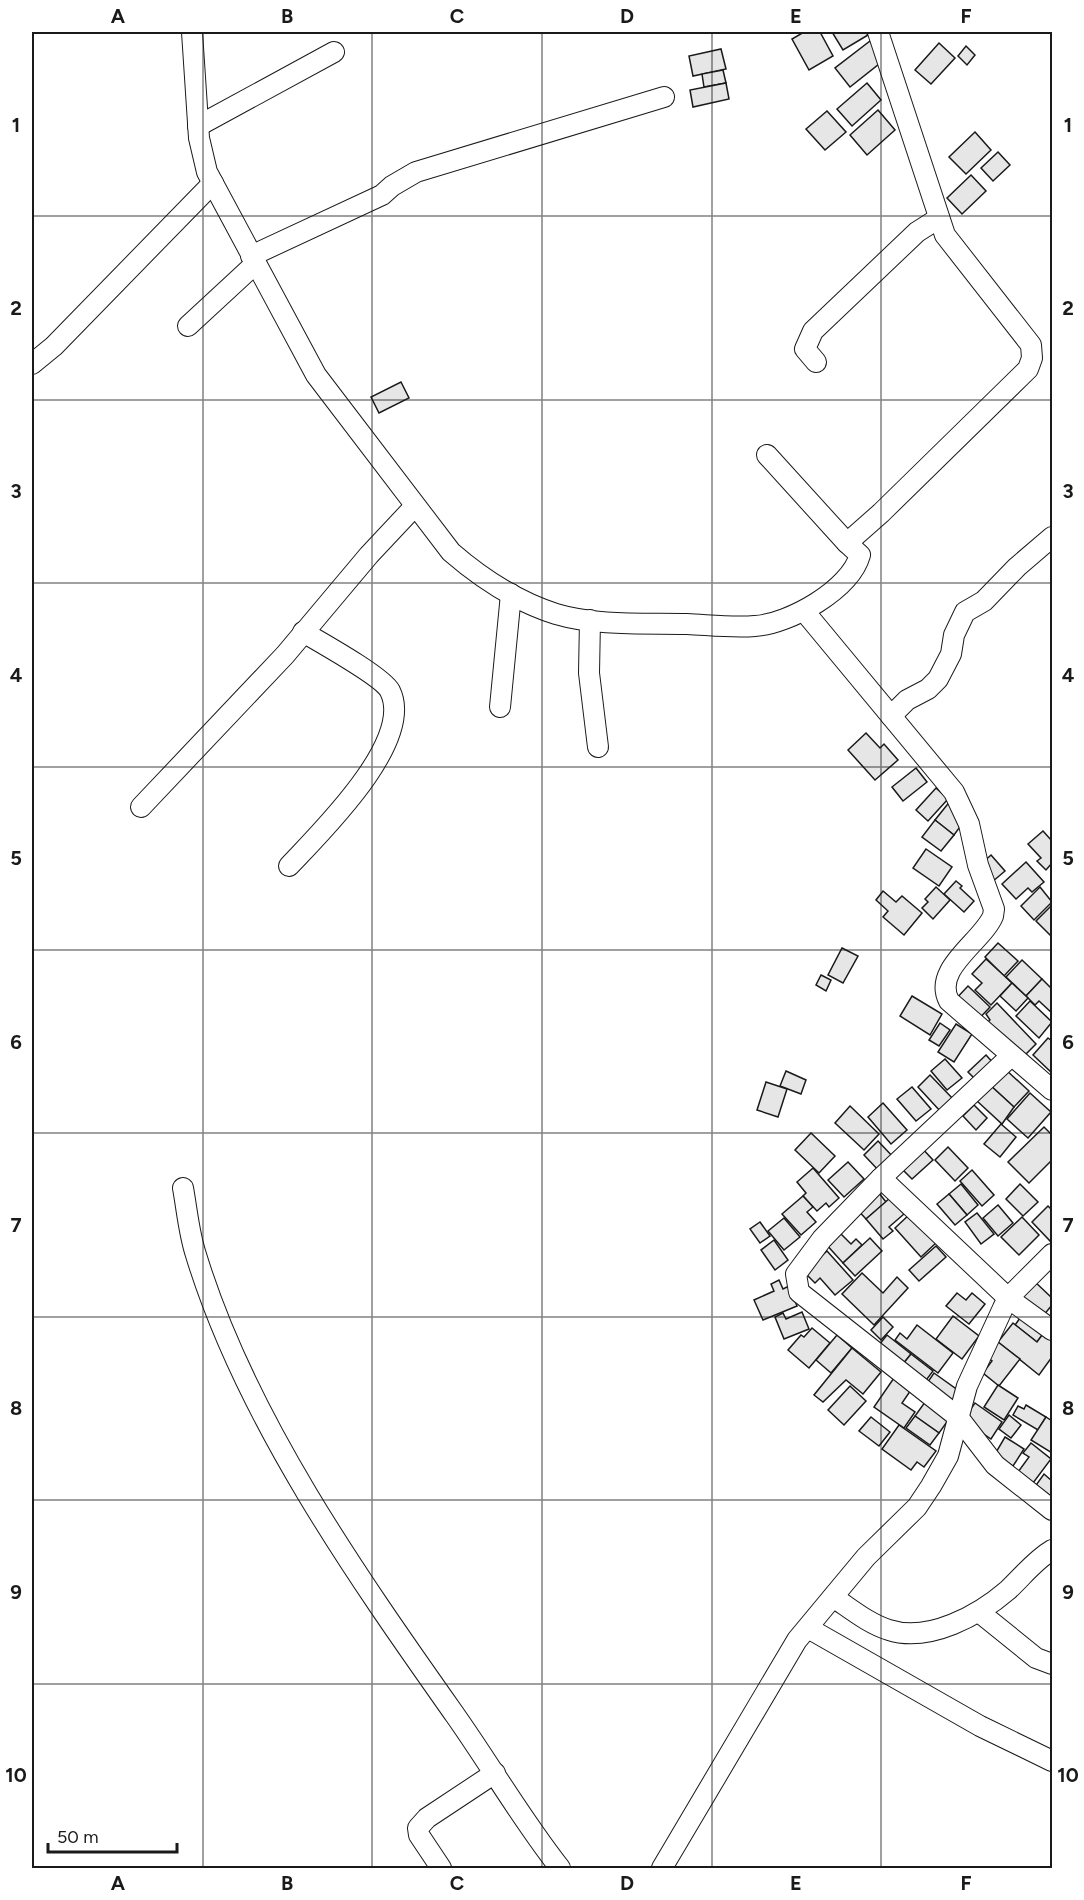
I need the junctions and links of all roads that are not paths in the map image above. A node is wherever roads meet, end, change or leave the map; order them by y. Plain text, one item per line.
1 (192, 32) edge
2 (878, 32) edge
3 (334, 52) dead end
4 (664, 98) dead end
5 (198, 126) junction
6 (213, 183) junction
7 (939, 218) junction
8 (253, 260) junction
9 (188, 326) dead end
10 (816, 362) dead end
11 (32, 364) edge
12 (767, 455) dead end
13 (416, 506) junction
14 (1053, 537) edge
15 (847, 543) junction
16 (511, 594) junction
17 (804, 611) junction
18 (590, 620) junction
19 (303, 632) junction
20 (500, 707) dead end
21 (891, 716) junction
22 (598, 747) dead end
23 (141, 807) dead end
24 (289, 866) dead end
25 (1011, 1056) junction
26 (1053, 1090) edge
27 (881, 1178) junction
28 (183, 1188) dead end
29 (1053, 1254) edge
30 (1008, 1298) junction
31 (1053, 1330) edge
32 (958, 1417) junction
33 (1053, 1510) edge
34 (1053, 1550) edge
35 (833, 1597) junction
36 (980, 1612) junction
37 (807, 1628) junction
38 (1053, 1664) edge
39 (1053, 1761) edge
40 (495, 1773) junction
41 (441, 1869) edge
42 (560, 1869) edge
43 (662, 1869) edge

1 - 5 street
2 - 7 street
3 - 5 street
4 - 8 street
5 - 6 street
6 - 8 street
6 - 11 street
7 - 10 street
7 - 15 street
8 - 9 street
8 - 13 street
12 - 15 street
13 - 16 street
13 - 19 street
14 - 21 street
15 - 17 street
16 - 18 street
16 - 20 street
17 - 18 street
17 - 21 street
18 - 22 street
19 - 23 street
19 - 24 street
21 - 25 street
25 - 26 street
25 - 27 street
27 - 30 street
27 - 32 street
28 - 40 street
29 - 30 street
30 - 31 street
30 - 32 street
32 - 33 street
32 - 35 street
34 - 36 street
35 - 36 street
35 - 37 street
36 - 38 street
37 - 39 street
37 - 43 street
40 - 41 street
40 - 42 street

